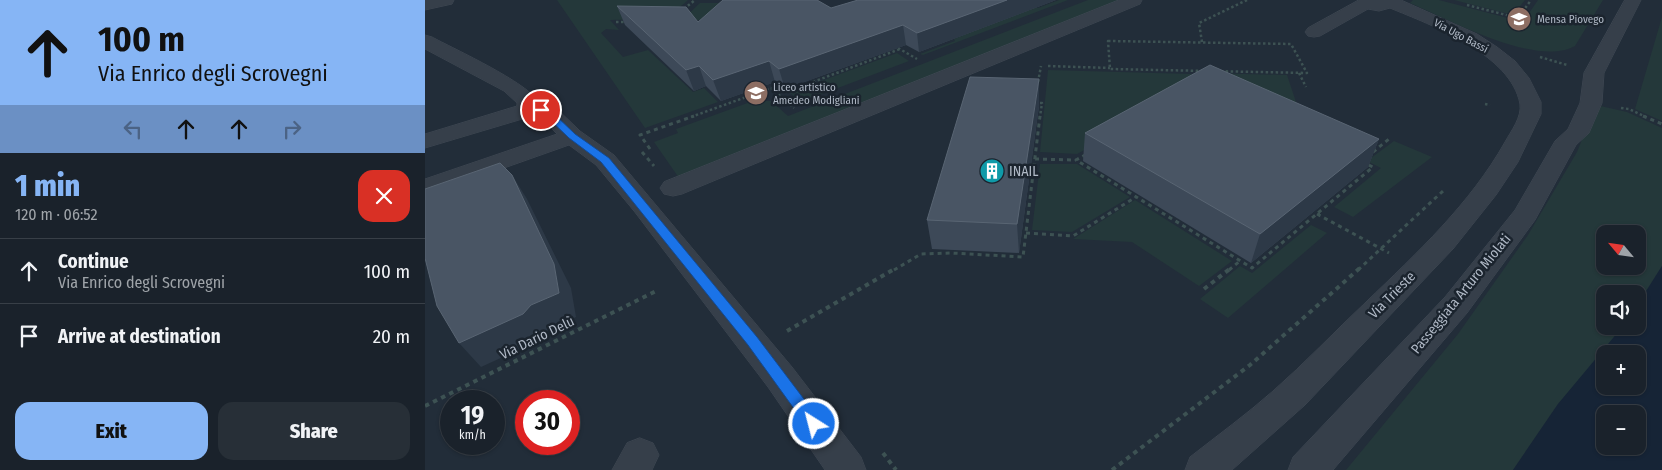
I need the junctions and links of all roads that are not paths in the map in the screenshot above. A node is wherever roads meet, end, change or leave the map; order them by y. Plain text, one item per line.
1 (446, 0) edge
2 (1134, 0) edge
3 (1633, 0) edge
4 (1389, 1) edge
5 (425, 5) edge
6 (1314, 32) dead end
7 (425, 41) edge
8 (1524, 88) joint
9 (528, 110) junction
10 (572, 136) junction
11 (425, 142) edge
12 (425, 188) edge
13 (673, 188) dead end
14 (847, 470) edge
15 (1204, 470) edge
16 (1307, 470) edge

1 - 5 street
2 - 13 street
3 - 16 street, Passeggiata Arturo Miolati
4 - 6 street
4 - 8 street, Via Ugo Bassi
7 - 9 street
8 - 15 street, Via Trieste
9 - 10 street
9 - 11 street
10 - 12 street
10 - 14 street

